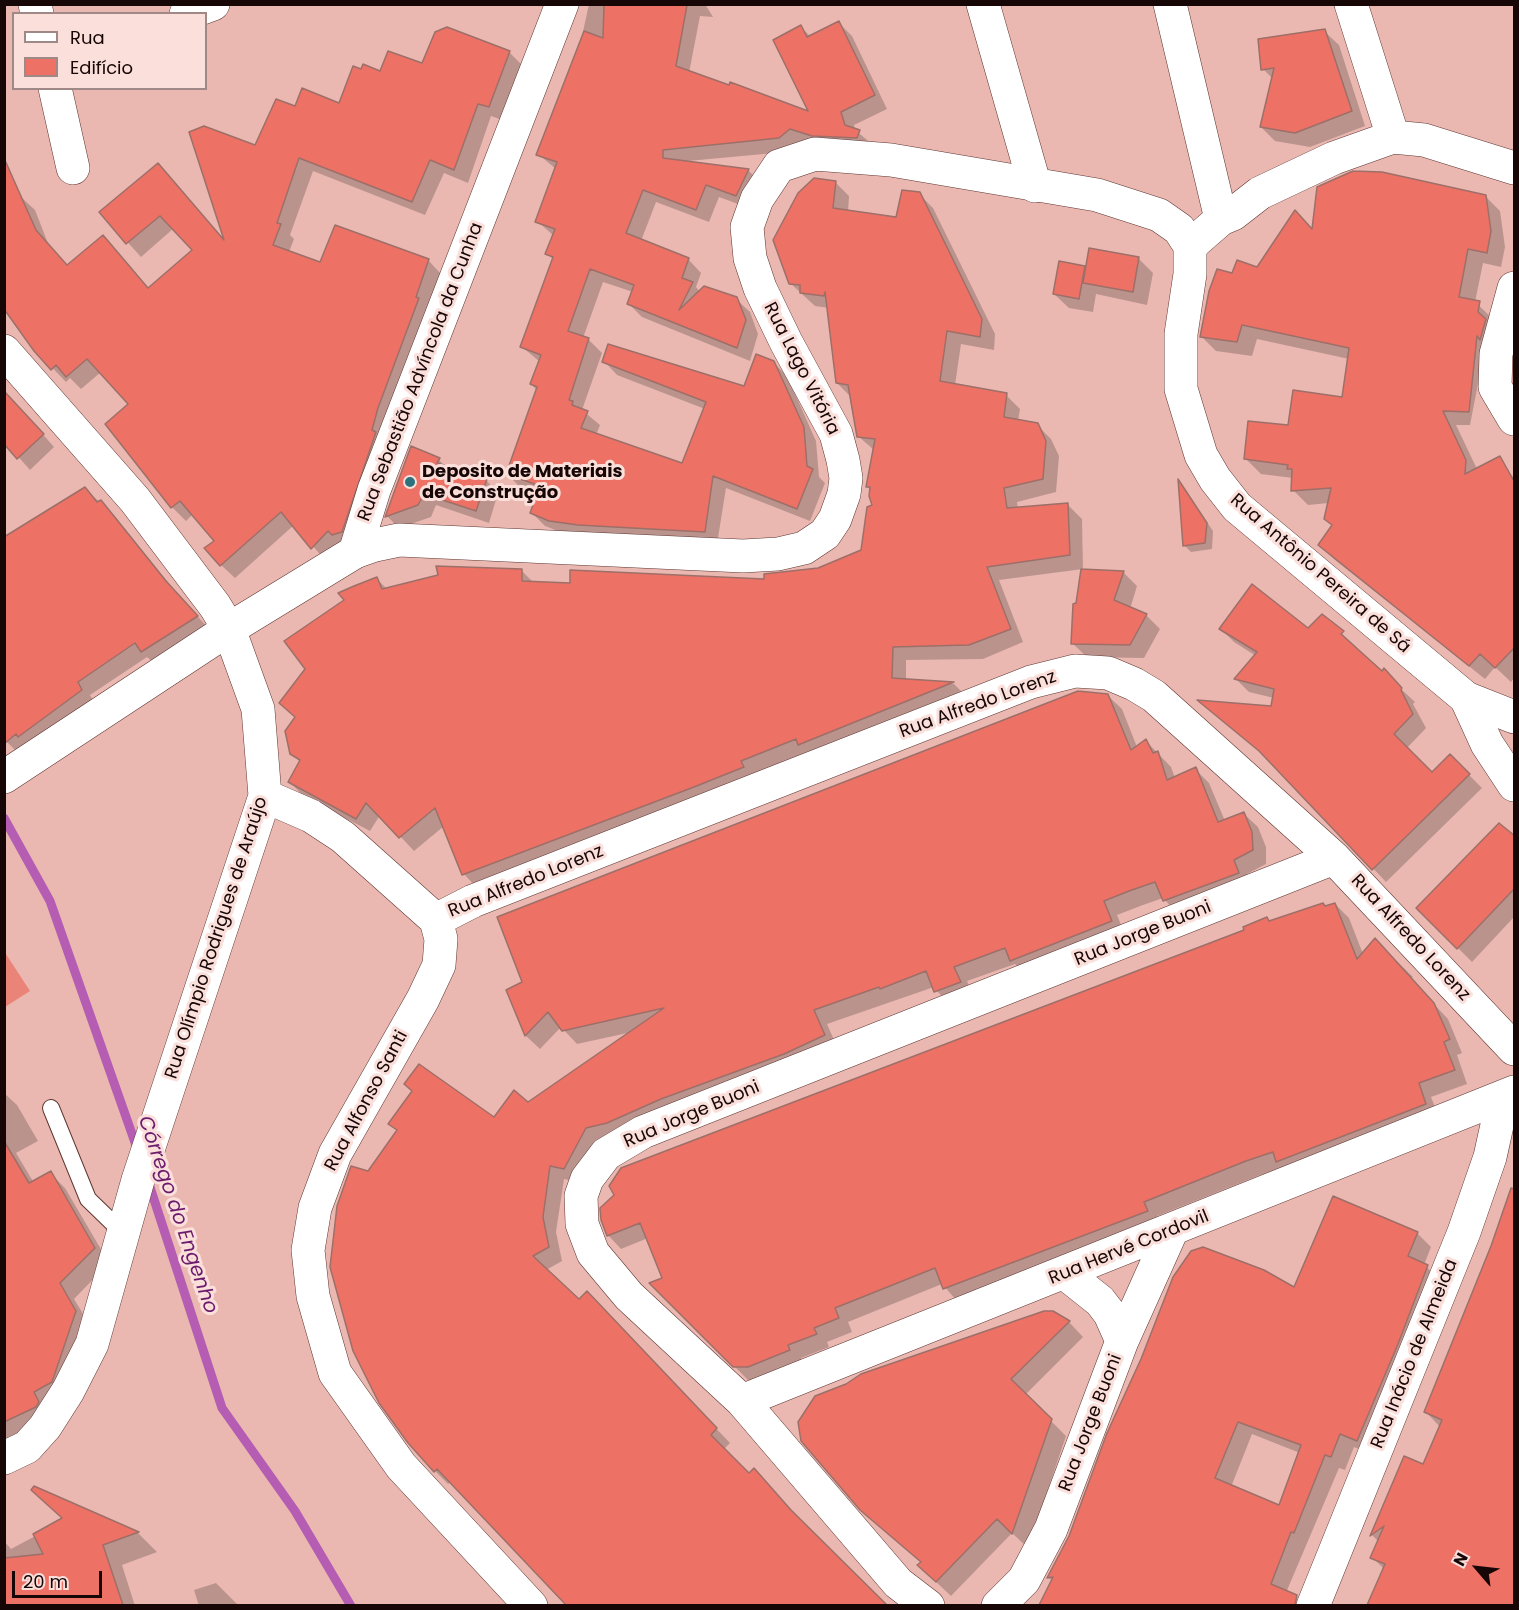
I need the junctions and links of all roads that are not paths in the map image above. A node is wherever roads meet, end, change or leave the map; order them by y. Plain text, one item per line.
1 (213, 4) edge
2 (562, 4) edge
3 (983, 4) edge
4 (1170, 4) edge
5 (1355, 8) edge
6 (191, 12) edge
7 (55, 90) edge
8 (1393, 137) junction
9 (73, 168) dead end
10 (1515, 168) edge
11 (1035, 186) junction
12 (1221, 219) junction
13 (1190, 246) junction
14 (1515, 288) edge
15 (4, 351) edge
16 (1515, 419) edge
17 (356, 552) junction
18 (229, 629) junction
19 (1466, 698) junction
20 (1515, 717) edge
21 (12, 772) edge
22 (1515, 785) edge
23 (265, 796) junction
24 (1334, 858) junction
25 (436, 920) junction
26 (1515, 1049) edge
27 (1509, 1095) edge
28 (51, 1108) dead end
29 (1171, 1232) junction
30 (123, 1233) junction
31 (1066, 1274) junction
32 (1122, 1341) junction
33 (742, 1401) junction
34 (4, 1458) edge
35 (531, 1605) edge
36 (928, 1605) edge
37 (998, 1605) edge
38 (1313, 1605) edge

1 - 6 street
2 - 17 street, Rua Sebastião Advíncola da Cunha
3 - 11 street
4 - 12 street
5 - 8 street
7 - 9 street
8 - 10 street
8 - 12 street
11 - 13 street, Rua Lago Vitória
11 - 17 street, Rua Lago Vitória
12 - 13 street
13 - 19 street, Rua Antônio Pereira de Sá
14 - 16 street
15 - 18 street, Rua Olímpio Rodrigues de Araújo
17 - 18 street
18 - 21 street
18 - 23 street, Rua Olímpio Rodrigues de Araújo
19 - 20 street
19 - 22 street, Rua Antônio Pereira de Sá
23 - 25 street
23 - 30 street, Rua Olímpio Rodrigues de Araújo
24 - 25 street, Rua Alfredo Lorenz
24 - 26 street, Rua Alfredo Lorenz
24 - 33 street, Rua Jorge Buoni
25 - 35 street, Rua Alfonso Santi
27 - 29 street, Rua Hervé Cordovil
27 - 38 street, Rua Inácio de Almeida
28 - 30 lane
29 - 31 street, Rua Hervé Cordovil
29 - 32 street, Rua Jorge Buoni
30 - 34 street, Rua Olímpio Rodrigues de Araújo
31 - 32 street
31 - 33 street, Rua Hervé Cordovil
32 - 37 street, Rua Jorge Buoni
33 - 36 street, Rua Jorge Buoni

